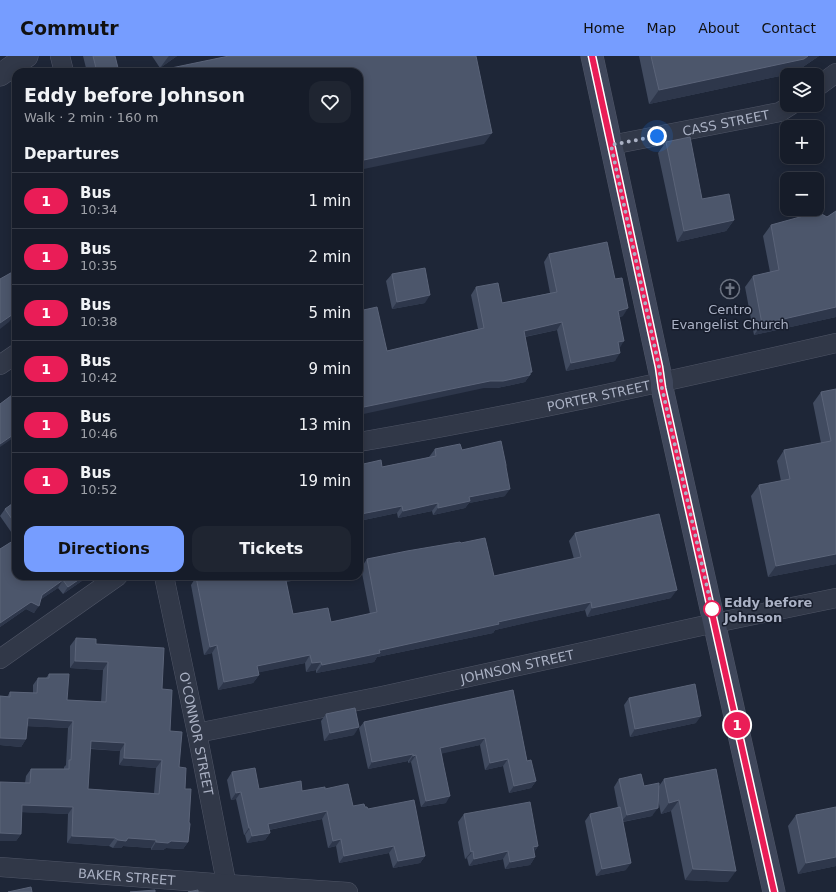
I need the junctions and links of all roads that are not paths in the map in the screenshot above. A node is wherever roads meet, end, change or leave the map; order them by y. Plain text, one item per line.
1 (27, 56) edge
2 (60, 56) edge
3 (592, 56) edge
4 (63, 68) edge
5 (836, 73) edge
6 (0, 75) edge
7 (824, 82) edge
8 (780, 112) edge
9 (611, 145) junction
10 (836, 343) edge
11 (12, 357) edge
12 (0, 365) edge
13 (662, 382) junction
14 (363, 441) edge
15 (112, 580) edge
16 (165, 580) edge
17 (836, 598) edge
18 (715, 623) junction
19 (0, 659) edge
20 (198, 733) junction
21 (0, 867) edge
22 (228, 888) edge
23 (348, 892) edge
24 (774, 892) edge

1 - 6 street
2 - 4 street
3 - 9 main road
5 - 7 street
8 - 9 street, CASS STREET
9 - 13 main road
10 - 13 street, PORTER STREET
11 - 12 street
13 - 14 street, PORTER STREET
13 - 18 main road
15 - 19 street
16 - 20 street, O'CONNOR STREET
17 - 18 street, JOHNSON STREET
18 - 20 street, JOHNSON STREET
18 - 24 main road
20 - 22 street, O'CONNOR STREET
21 - 22 street, BAKER STREET
22 - 23 street, BAKER STREET

